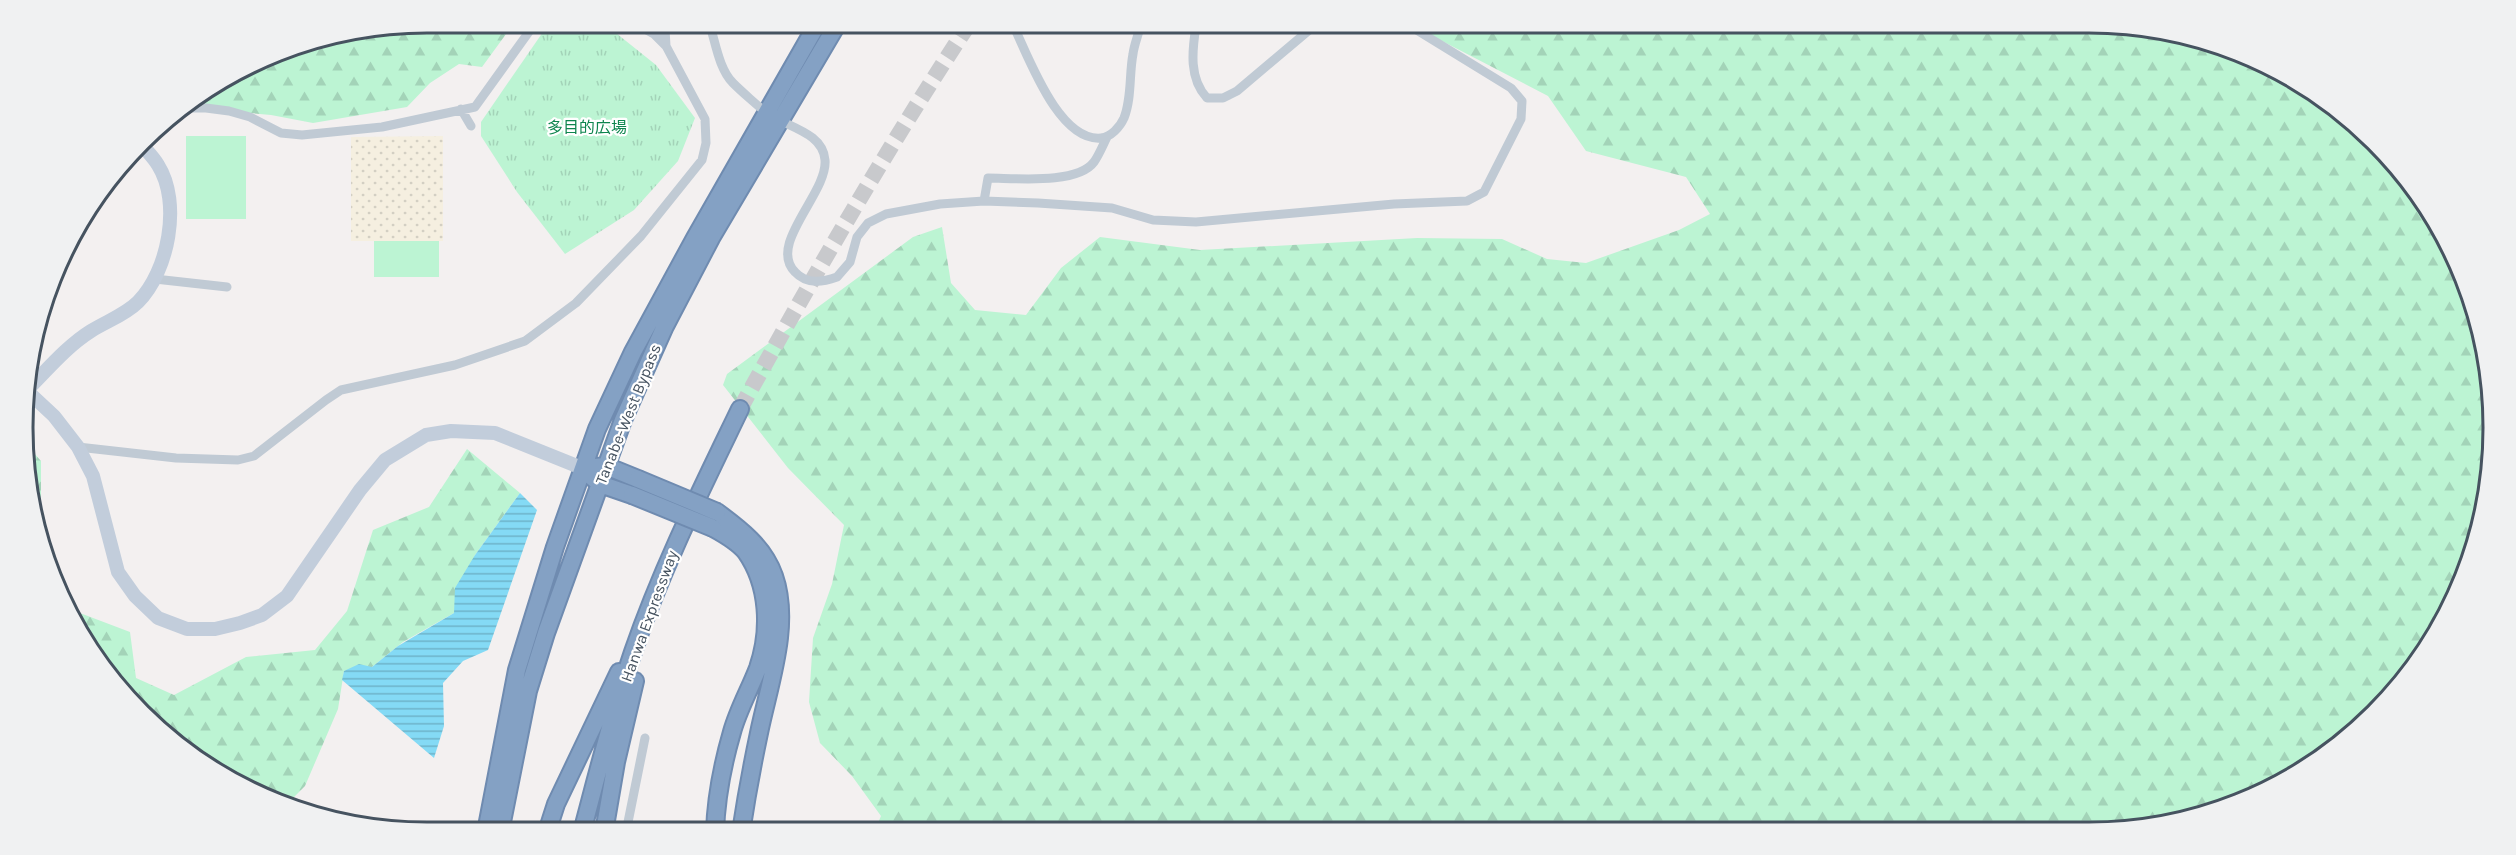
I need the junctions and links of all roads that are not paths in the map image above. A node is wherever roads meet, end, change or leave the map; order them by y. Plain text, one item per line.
1 (528, 33) edge
2 (654, 33) edge
3 (666, 33) edge
4 (712, 33) edge
5 (813, 33) edge
6 (832, 33) edge
7 (1017, 33) edge
8 (1138, 33) edge
9 (1195, 33) edge
10 (1306, 33) edge
11 (1421, 33) edge
12 (666, 46) junction
13 (476, 107) junction
14 (196, 108) edge
15 (461, 109) junction
16 (774, 117) junction
17 (1107, 136) junction
18 (147, 151) edge
19 (984, 201) junction
20 (156, 279) junction
21 (227, 287) dead end
22 (36, 380) edge
23 (34, 397) edge
24 (740, 409) tunnel mouth
25 (78, 447) junction
26 (606, 466) junction
27 (582, 468) junction
28 (600, 484) junction
29 (635, 487) junction
30 (715, 520) junction
31 (679, 537) junction
32 (633, 652) junction
33 (745, 700) junction
34 (645, 738) dead end
35 (502, 742) junction
36 (511, 770) junction
37 (482, 822) edge
38 (488, 822) edge
39 (502, 822) edge
40 (507, 822) edge
41 (550, 822) edge
42 (585, 822) edge
43 (606, 822) edge
44 (628, 822) edge
45 (717, 822) edge
46 (725, 822) edge
47 (743, 822) edge

1 - 13 street
2 - 12 street
3 - 12 street
4 - 16 street
5 - 16 highway, Tanabe-West Bypass
6 - 16 highway, Tanabe-West Bypass
7 - 17 street
8 - 17 street
9 - 10 street
11 - 19 street
12 - 25 street
13 - 15 street
13 - 15 street
14 - 15 street
16 - 19 street
16 - 26 highway, Tanabe-West Bypass
16 - 27 highway, Tanabe-West Bypass
17 - 19 street
18 - 20 street
20 - 21 street
20 - 22 street
23 - 25 street
24 - 31 highway, Hanwa Expressway
25 - 27 street
26 - 27 highway
26 - 28 highway, Tanabe-West Bypass
26 - 29 highway
27 - 28 highway
27 - 35 highway, Tanabe-West Bypass
28 - 29 highway
28 - 36 highway, Tanabe-West Bypass
29 - 30 highway, bridge
30 - 33 highway
30 - 47 highway
31 - 32 highway, Hanwa Expressway
31 - 43 highway
32 - 41 highway
32 - 42 highway, Hanwa Expressway
33 - 45 highway
33 - 46 highway
34 - 44 street
35 - 37 highway
35 - 38 highway, Tanabe-West Bypass
36 - 39 highway, Tanabe-West Bypass
36 - 40 highway

